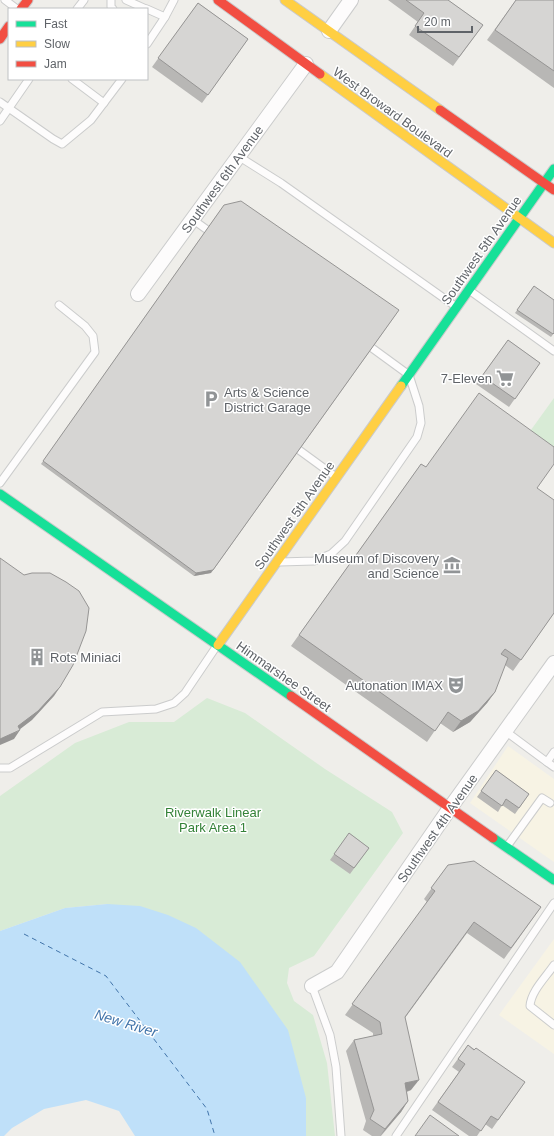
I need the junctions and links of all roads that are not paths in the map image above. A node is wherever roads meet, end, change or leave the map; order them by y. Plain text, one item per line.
1 (5, 0) edge
2 (84, 0) edge
3 (126, 0) edge
4 (174, 0) edge
5 (218, 0) edge
6 (285, 0) edge
7 (351, 0) edge
8 (16, 8) edge
9 (78, 8) edge
10 (145, 8) edge
11 (148, 9) edge
12 (165, 17) junction
13 (329, 31) junction
14 (148, 42) edge
15 (306, 64) junction
16 (28, 80) edge
17 (73, 80) edge
18 (121, 80) edge
19 (0, 102) edge
20 (104, 103) junction
21 (9, 108) junction
22 (0, 121) edge
23 (238, 156) junction
24 (554, 169) edge
25 (544, 183) junction
26 (554, 190) edge
27 (519, 218) junction
28 (192, 220) junction
29 (206, 229) edge
30 (554, 243) edge
31 (468, 290) junction
32 (138, 294) dead end
33 (59, 306) dead end
34 (457, 307) junction
35 (372, 348) edge
36 (554, 351) edge
37 (409, 375) junction
38 (299, 450) edge
39 (337, 477) junction
40 (0, 483) edge
41 (0, 494) edge
42 (276, 562) junction
43 (218, 646) junction
44 (554, 662) edge
45 (505, 731) junction
46 (554, 752) edge
47 (547, 762) junction
48 (554, 766) edge
49 (0, 768) edge
50 (550, 803) dead end
51 (450, 808) junction
52 (507, 847) junction
53 (554, 880) edge
54 (554, 902) edge
55 (554, 965) edge
56 (312, 986) joint
57 (554, 1025) edge
58 (341, 1136) edge
59 (396, 1136) edge

1 - 8 lane
2 - 9 lane
3 - 10 lane
4 - 12 lane
5 - 15 street, West Broward Boulevard
6 - 13 street
7 - 13 street
11 - 12 lane
12 - 14 lane
13 - 25 street
15 - 23 street, Southwest 6th Avenue
15 - 27 street, West Broward Boulevard
16 - 21 lane
17 - 20 lane
18 - 20 lane
19 - 21 lane
20 - 21 lane
21 - 22 lane
23 - 28 street, Southwest 6th Avenue
23 - 34 lane
24 - 25 street, Southwest 5th Avenue
25 - 26 street
25 - 27 street, Southwest 5th Avenue
27 - 30 street, West Broward Boulevard
27 - 31 street, Southwest 5th Avenue
28 - 29 lane
28 - 32 street, Southwest 6th Avenue
31 - 34 street, Southwest 5th Avenue
31 - 36 lane
33 - 40 lane
34 - 37 street, Southwest 5th Avenue
35 - 37 lane
37 - 39 street, Southwest 5th Avenue
37 - 42 lane
38 - 39 lane
39 - 42 street, Southwest 5th Avenue
41 - 43 street, Himmarshee Street
42 - 43 street, Southwest 5th Avenue
43 - 49 lane, Southwest 5th Avenue
43 - 51 street, Himmarshee Street
44 - 45 street, Southwest 4th Avenue
45 - 47 lane
45 - 51 street, Southwest 4th Avenue
46 - 47 lane
47 - 48 lane
50 - 52 lane
51 - 52 street, Himmarshee Street
51 - 56 street, Southwest 4th Avenue
52 - 53 street, Himmarshee Street
54 - 59 lane
55 - 57 lane
56 - 58 lane

